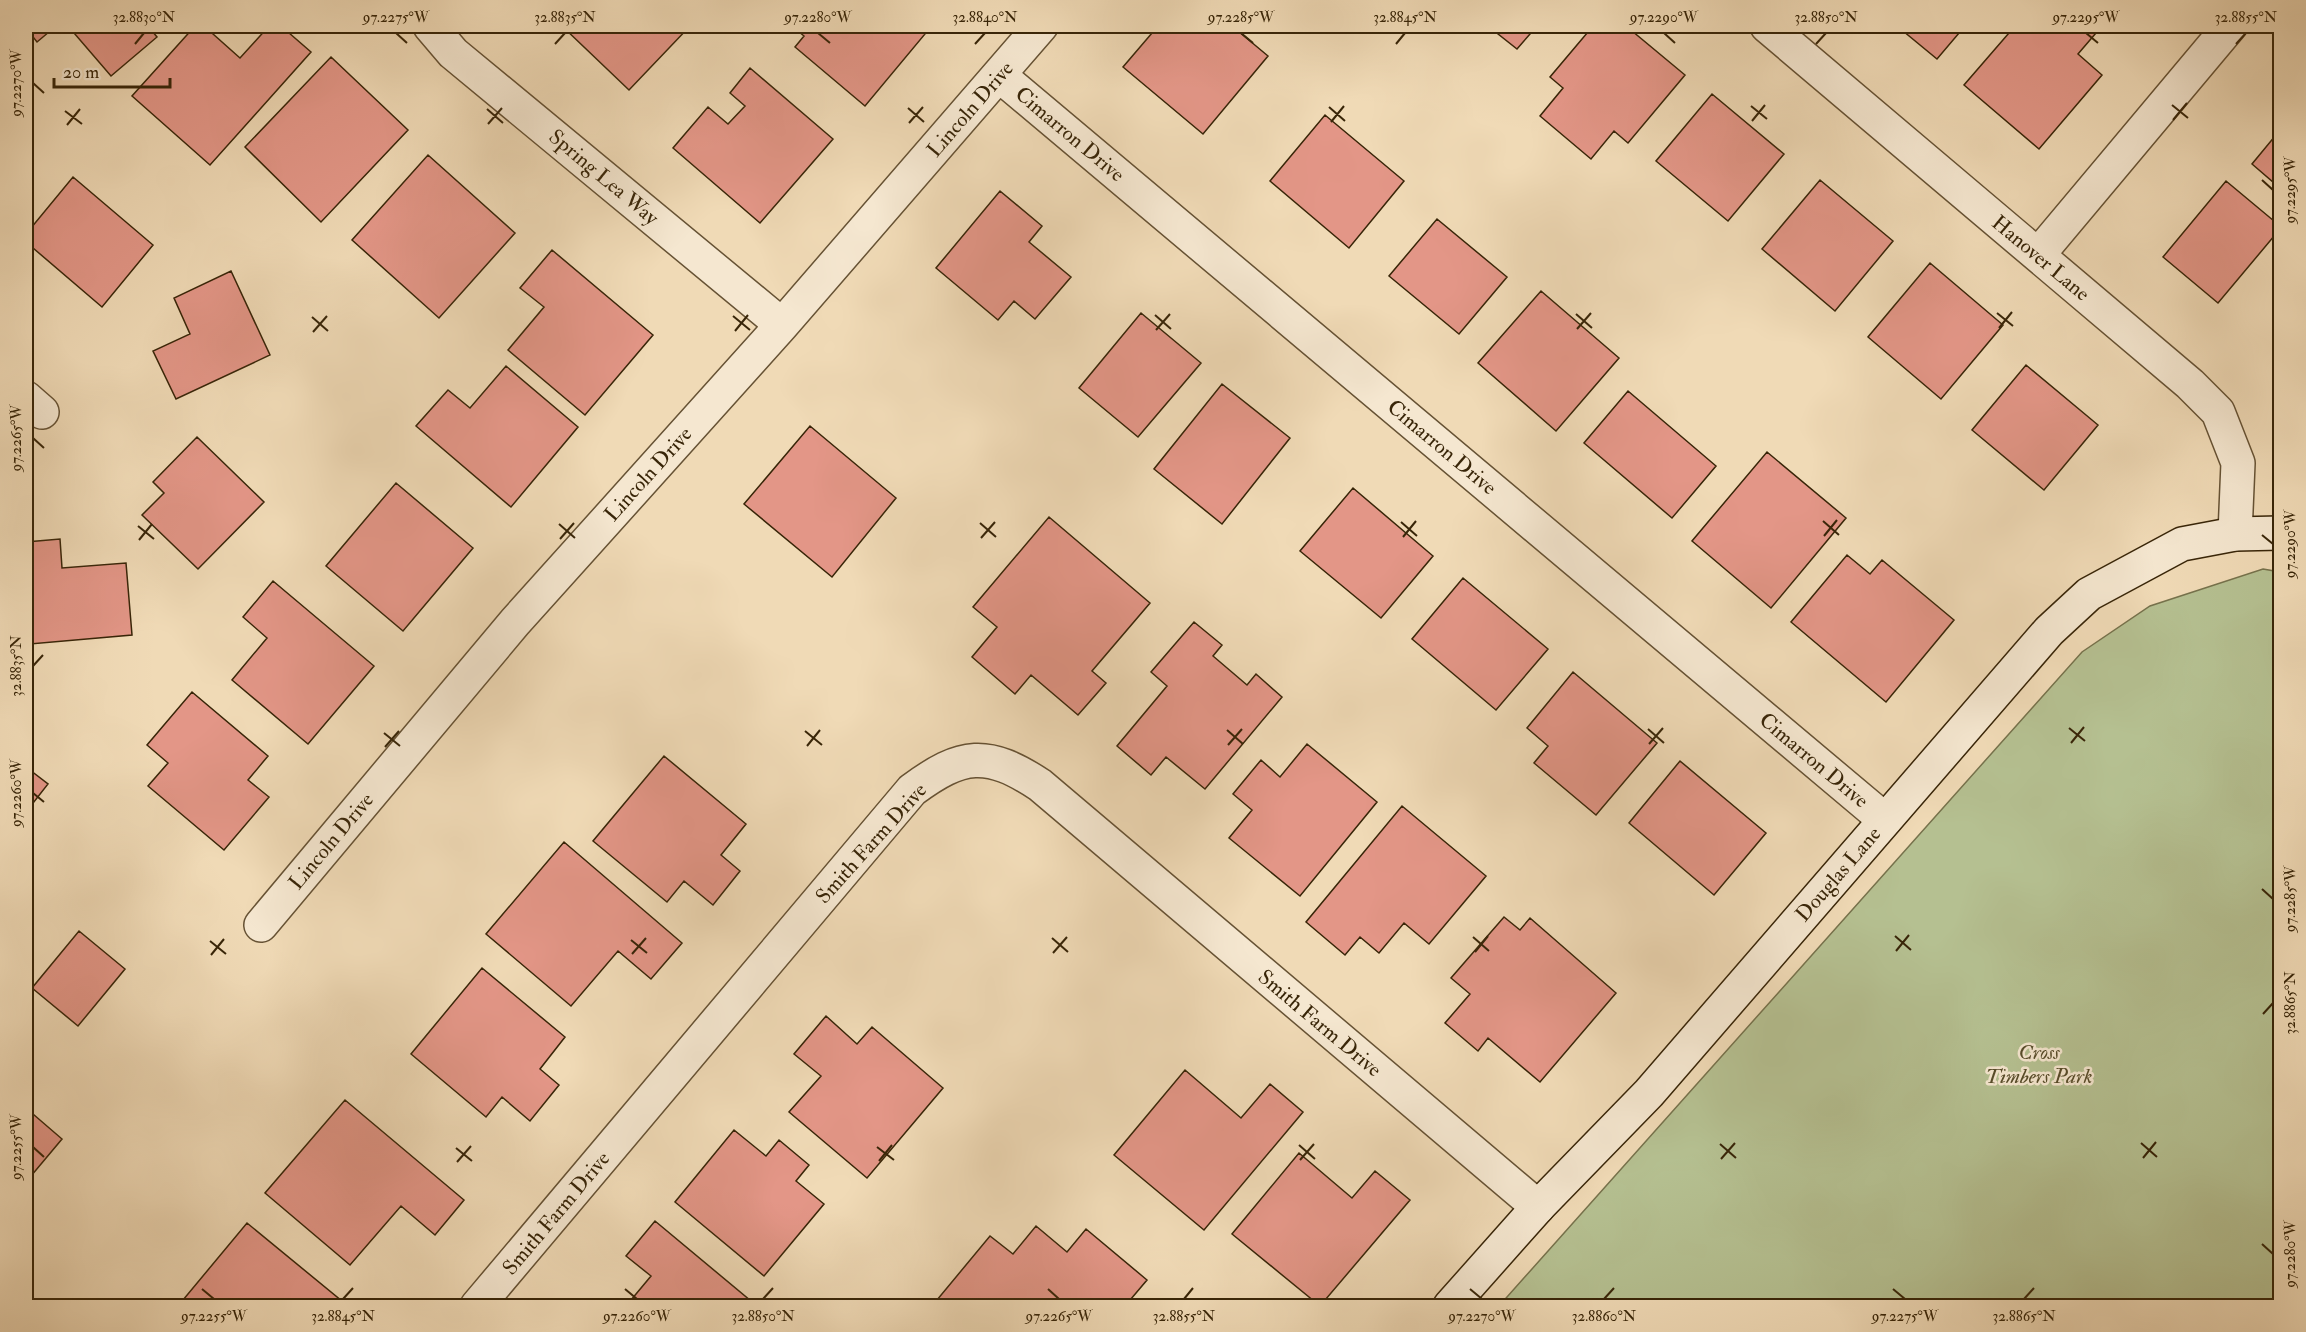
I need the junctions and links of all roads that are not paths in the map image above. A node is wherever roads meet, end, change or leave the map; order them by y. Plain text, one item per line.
1 (430, 26) edge
2 (1041, 26) edge
3 (1767, 26) edge
4 (2230, 26) edge
5 (999, 75) junction
6 (2038, 255) junction
7 (782, 325) junction
8 (2280, 533) edge
9 (2235, 534) junction
10 (1885, 820) junction
11 (261, 925) dead end
12 (1538, 1207) junction
13 (477, 1306) edge
14 (1450, 1306) edge

1 - 7 street, Spring Lea Way
2 - 5 street, Lincoln Drive
3 - 6 street, Hanover Lane
4 - 6 street
5 - 7 street, Lincoln Drive
5 - 10 street, Cimarron Drive
6 - 9 street, Hanover Lane
7 - 11 street, Lincoln Drive
8 - 9 street, Douglas Lane
9 - 10 street, Douglas Lane
10 - 12 street, Douglas Lane
12 - 13 street, Smith Farm Drive
12 - 14 street, Douglas Lane

